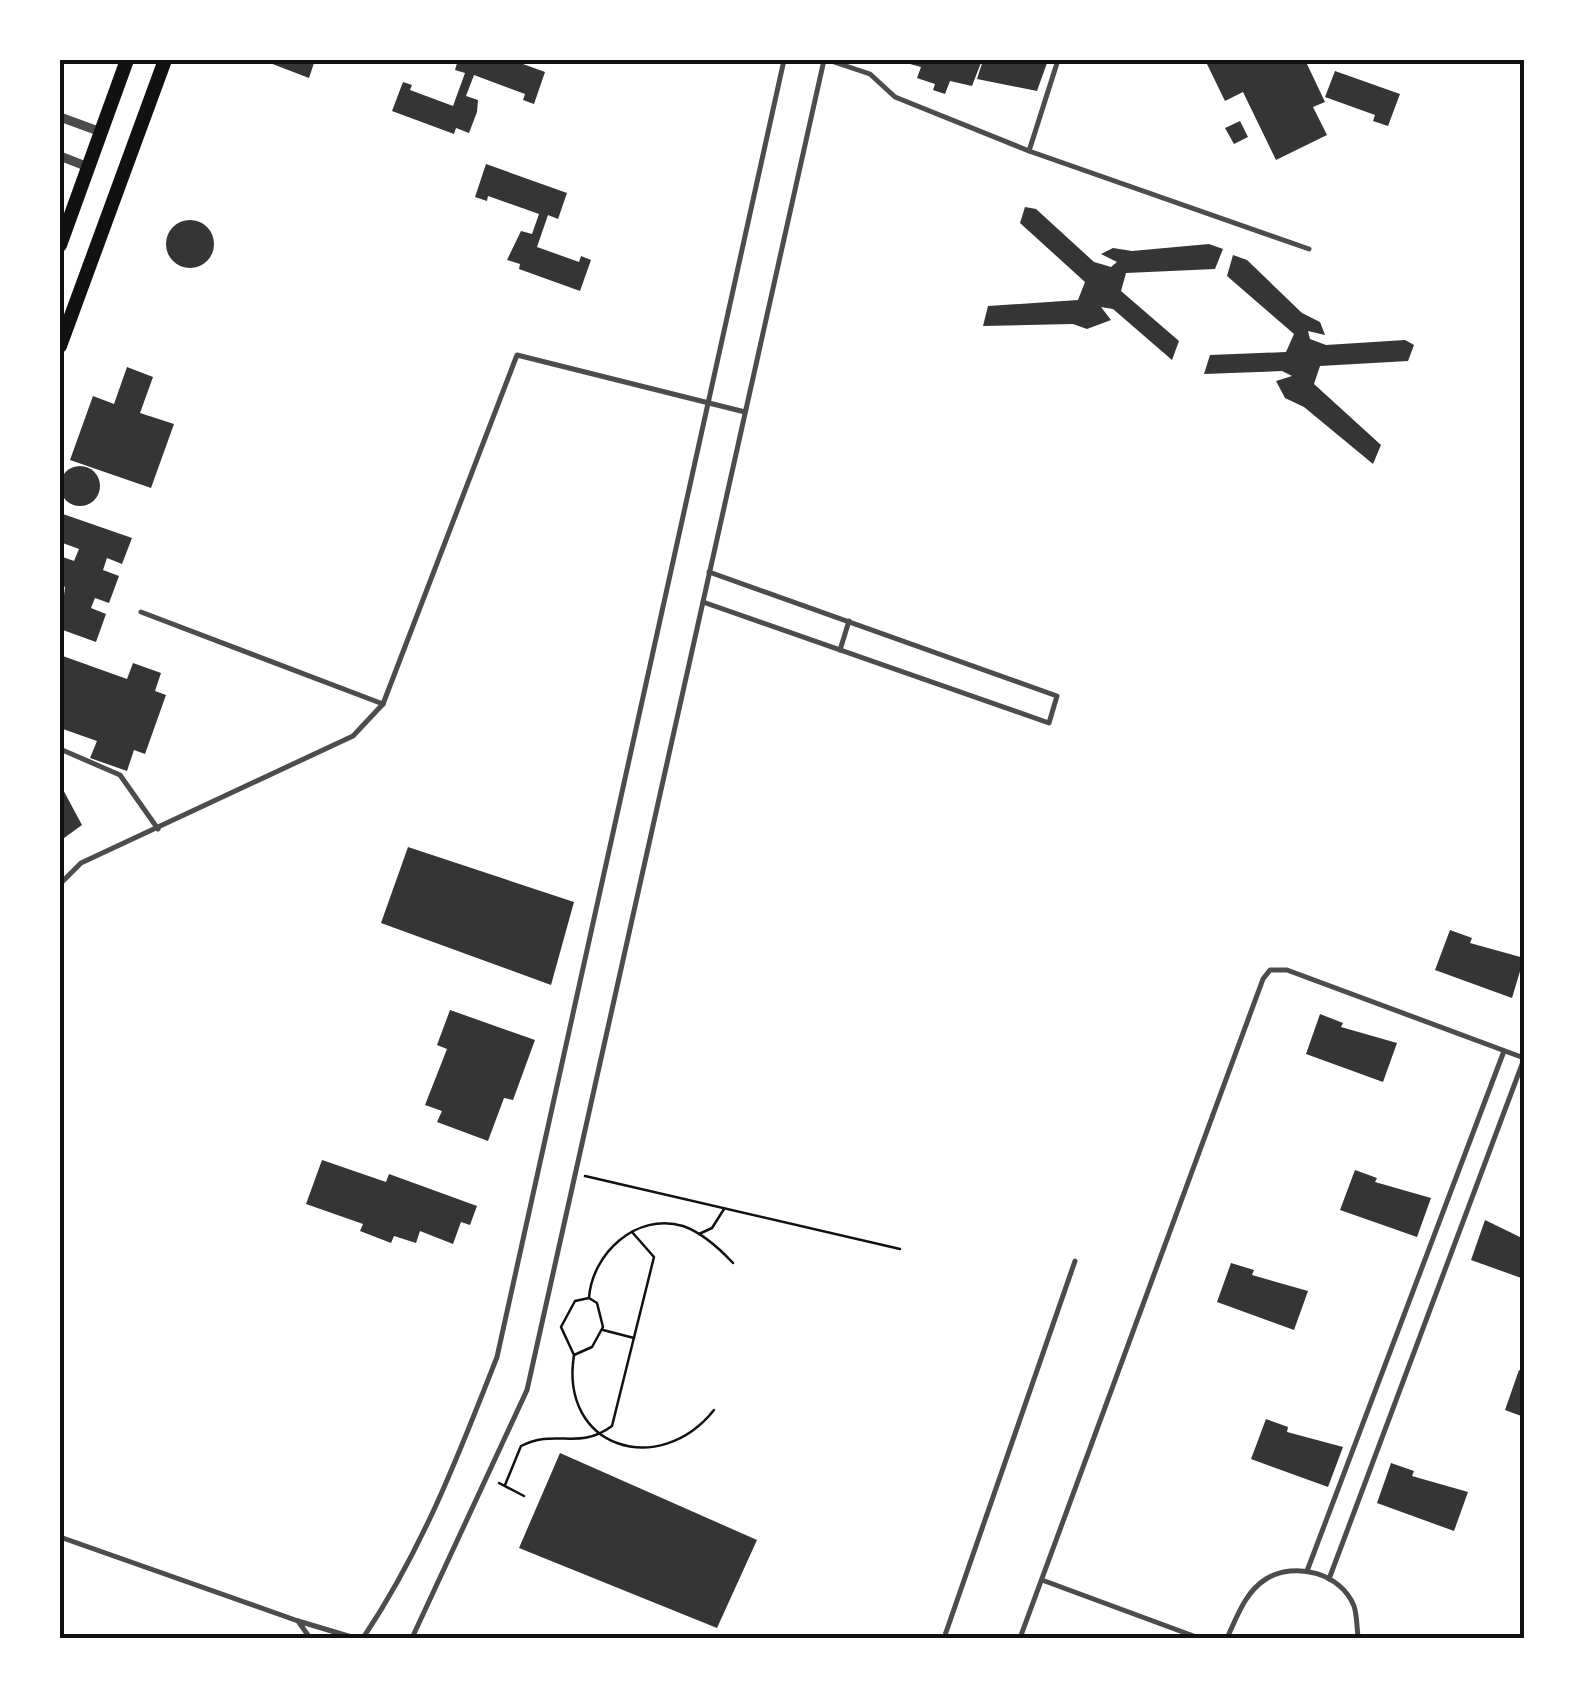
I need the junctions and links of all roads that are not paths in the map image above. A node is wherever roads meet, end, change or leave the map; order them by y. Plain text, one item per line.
1 (127, 60) edge
2 (165, 60) edge
3 (784, 60) edge
4 (826, 60) edge
5 (1058, 60) edge
6 (60, 117) edge
7 (101, 132) junction
8 (1029, 151) junction
9 (60, 156) edge
10 (88, 167) junction
11 (60, 245) edge
12 (1309, 249) dead end
13 (60, 346) edge
14 (709, 404) junction
15 (745, 412) junction
16 (710, 572) junction
17 (703, 602) junction
18 (141, 612) dead end
19 (849, 622) junction
20 (840, 650) junction
21 (383, 704) junction
22 (60, 749) edge
23 (158, 829) junction
24 (60, 884) edge
25 (1504, 1051) junction
26 (1524, 1058) edge
27 (1074, 1260) dead end
28 (60, 1538) edge
29 (1307, 1571) junction
30 (1329, 1579) junction
31 (1042, 1580) junction
32 (298, 1621) junction
33 (365, 1635) junction
34 (310, 1638) edge
35 (383, 1638) edge
36 (412, 1638) edge
37 (944, 1638) edge
38 (1020, 1638) edge
39 (1199, 1638) edge
40 (1227, 1638) edge
41 (1358, 1638) edge

1 - 7 main road
2 - 13 main road
3 - 14 lane
4 - 8 lane
4 - 15 lane
5 - 8 lane
6 - 7 street
7 - 10 main road
8 - 12 lane
9 - 10 street
10 - 11 main road
14 - 15 lane
14 - 21 lane
14 - 33 lane
15 - 16 lane
16 - 17 lane
16 - 19 lane
17 - 20 lane
17 - 36 lane
18 - 21 lane
19 - 20 lane
19 - 20 lane
21 - 23 lane
22 - 23 lane
23 - 24 lane
25 - 26 lane
25 - 29 lane
25 - 31 lane
26 - 30 lane
27 - 37 lane
28 - 32 lane
29 - 30 lane
29 - 40 lane
30 - 41 lane
31 - 38 lane
31 - 39 lane
32 - 33 lane
32 - 34 lane
33 - 35 lane

